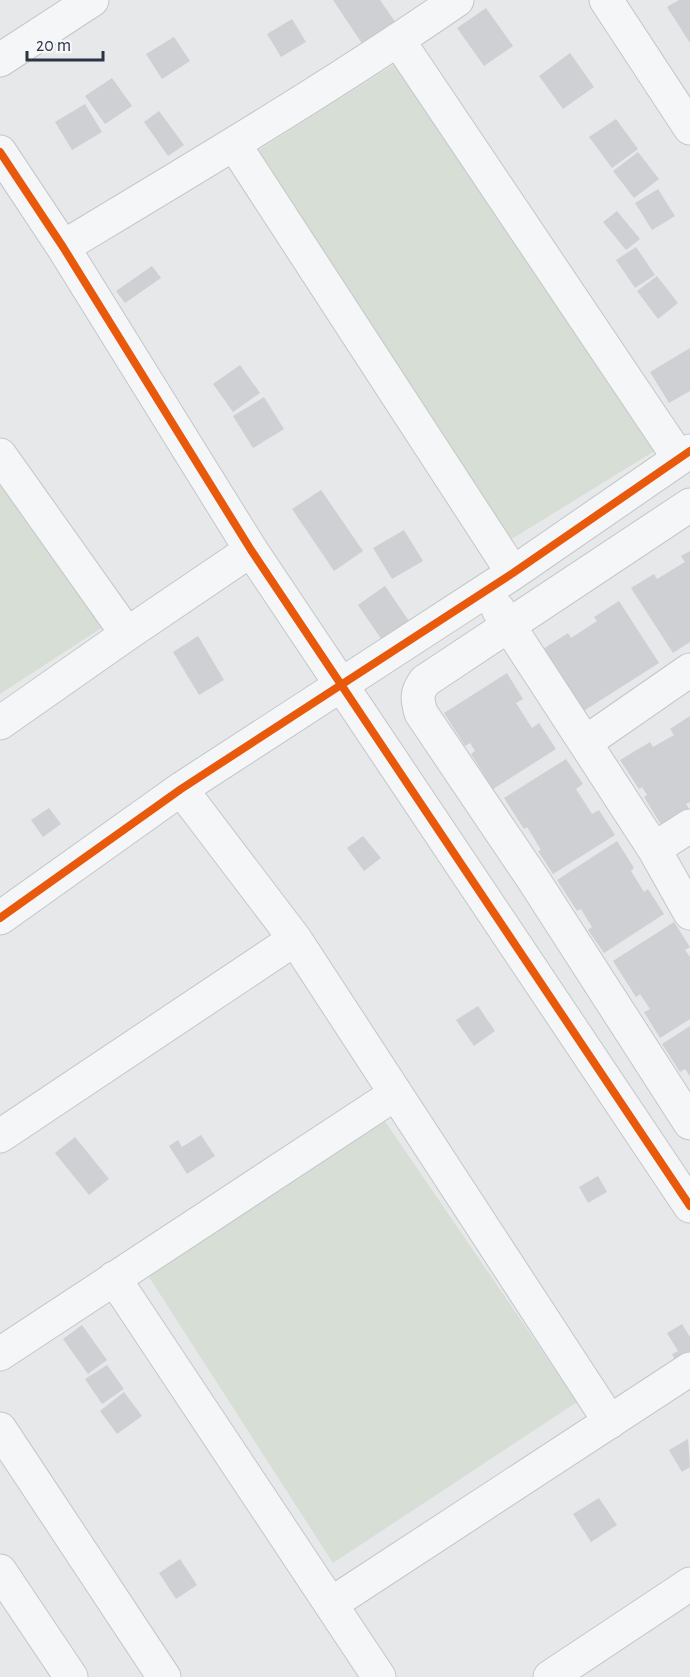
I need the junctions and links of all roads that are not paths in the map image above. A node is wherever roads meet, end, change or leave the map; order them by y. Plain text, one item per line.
1 (92, 0) edge
2 (457, 0) edge
3 (606, 0) edge
4 (398, 40) junction
5 (0, 60) edge
6 (690, 128) edge
7 (234, 144) junction
8 (0, 152) edge
9 (63, 247) junction
10 (0, 455) edge
11 (685, 455) edge
12 (690, 505) edge
13 (251, 550) junction
14 (499, 581) junction
15 (510, 626) junction
16 (127, 634) junction
17 (690, 670) edge
18 (342, 684) junction
19 (0, 723) edge
20 (586, 742) junction
21 (181, 789) junction
22 (690, 826) edge
23 (654, 849) junction
24 (690, 913) edge
25 (0, 918) edge
26 (295, 939) junction
27 (395, 1094) junction
28 (690, 1123) edge
29 (0, 1136) edge
30 (690, 1206) edge
31 (114, 1278) junction
32 (0, 1354) edge
33 (690, 1369) edge
34 (610, 1422) junction
35 (0, 1429) edge
36 (0, 1571) edge
37 (690, 1584) edge
38 (331, 1604) junction
39 (70, 1677) edge
40 (164, 1677) edge
41 (379, 1677) edge
42 (550, 1677) edge

1 - 5 street
2 - 4 street
3 - 6 street
4 - 7 street
4 - 11 street
7 - 9 street
7 - 14 street
8 - 9 street
9 - 13 street
10 - 16 street
11 - 14 street
12 - 15 street
13 - 16 street
13 - 18 street
14 - 15 street
14 - 18 street
15 - 20 street
15 - 28 street
16 - 19 street
17 - 20 street
18 - 21 street
18 - 30 street
20 - 23 street
21 - 25 street
21 - 26 street
22 - 23 street
23 - 24 street
26 - 27 street
26 - 29 street
27 - 31 street
27 - 34 street
31 - 32 street
31 - 38 street
33 - 34 street
34 - 38 street
35 - 40 street
36 - 39 street
37 - 42 street
38 - 41 street

